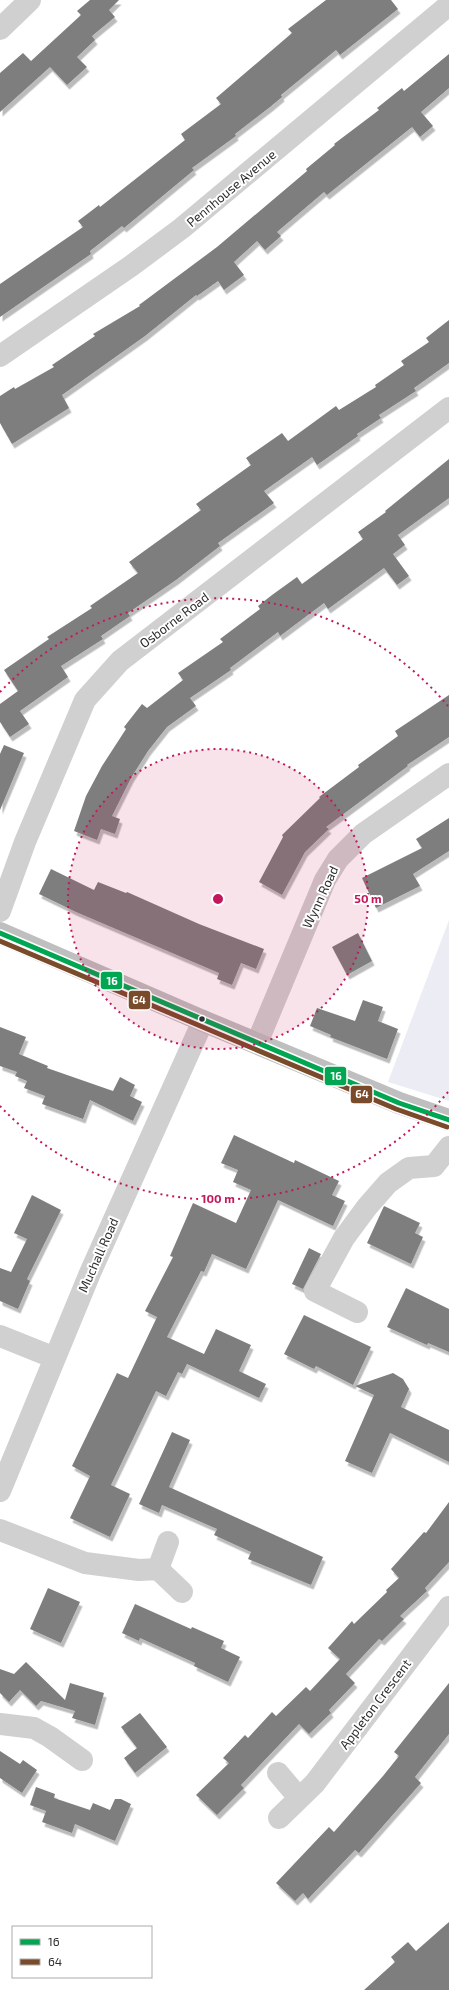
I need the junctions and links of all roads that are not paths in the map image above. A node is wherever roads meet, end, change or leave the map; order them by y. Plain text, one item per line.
1 (30, 0) edge
2 (449, 5) edge
3 (0, 29) edge
4 (0, 356) edge
5 (449, 408) edge
6 (449, 774) edge
7 (0, 910) edge
8 (0, 933) edge
9 (203, 1021) junction
10 (257, 1043) junction
11 (449, 1120) edge
12 (449, 1147) edge
13 (357, 1312) dead end
14 (0, 1336) edge
15 (55, 1358) junction
16 (0, 1491) edge
17 (0, 1530) edge
18 (168, 1542) dead end
19 (158, 1569) junction
20 (182, 1592) dead end
21 (449, 1606) edge
22 (0, 1724) edge
23 (82, 1760) dead end
24 (278, 1773) dead end
25 (299, 1798) junction
26 (279, 1818) dead end

1 - 3 street
2 - 4 street, Pennhouse Avenue
5 - 7 street, Osborne Road
6 - 10 street, Wynn Road
8 - 9 highway
9 - 10 highway
9 - 15 street, Muchall Road
10 - 11 highway
12 - 13 street
14 - 15 street
15 - 16 street, Muchall Road
17 - 19 street
18 - 19 street
19 - 20 street
21 - 25 street, Appleton Crescent
22 - 23 street
24 - 25 street
25 - 26 street, Appleton Crescent

